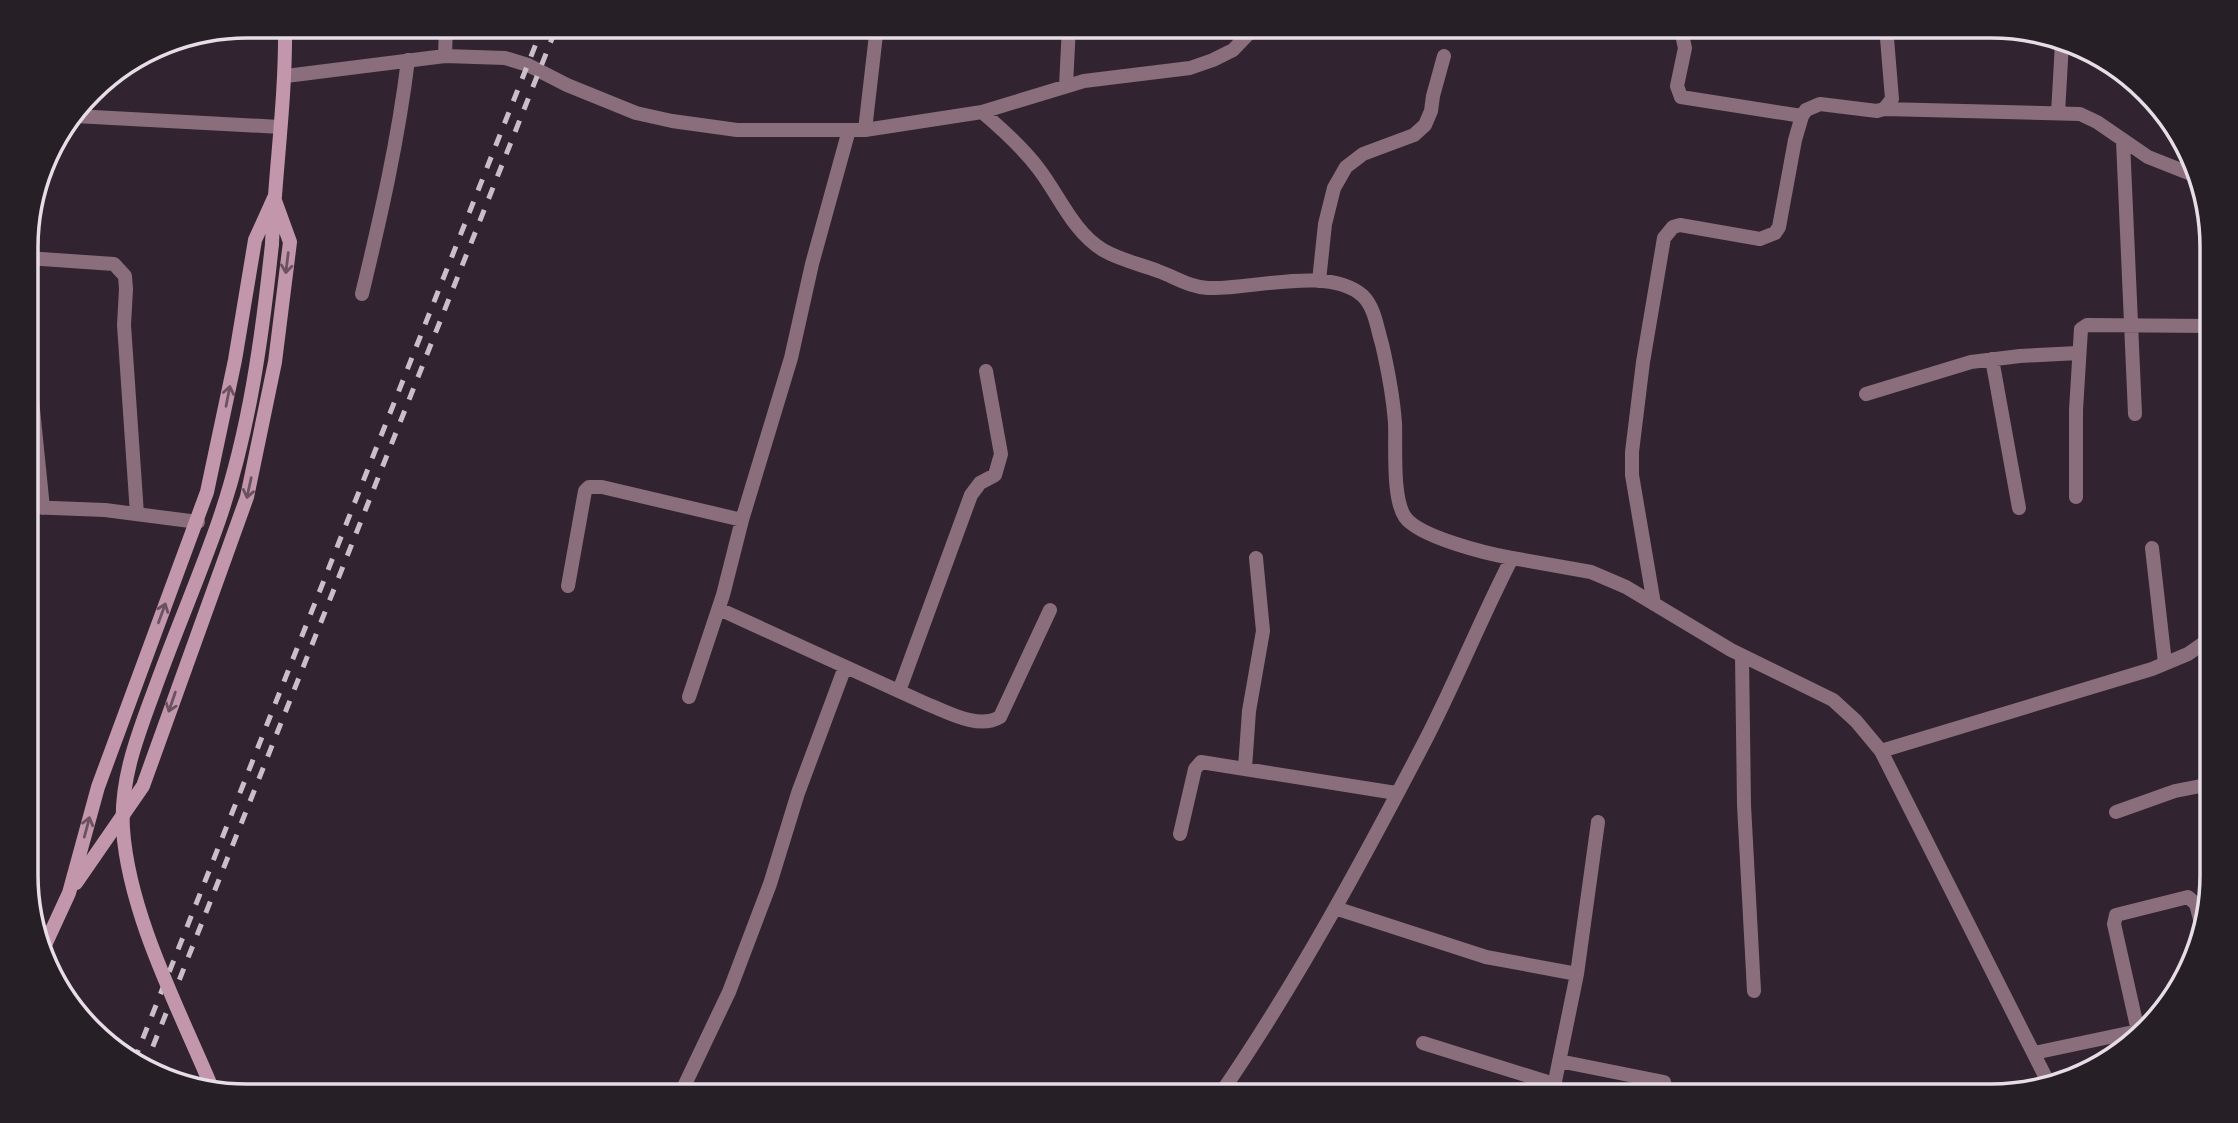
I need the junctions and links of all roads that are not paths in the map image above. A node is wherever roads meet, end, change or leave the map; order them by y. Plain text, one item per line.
1 (285, 38) edge
2 (446, 38) edge
3 (876, 38) edge
4 (1068, 38) edge
5 (1244, 38) edge
6 (1683, 38) edge
7 (1887, 38) edge
8 (2061, 51) edge
9 (445, 56) junction
10 (1444, 56) dead end
11 (408, 60) junction
12 (286, 76) junction
13 (1066, 86) junction
14 (1884, 108) junction
15 (982, 112) junction
16 (2057, 113) junction
17 (1802, 116) junction
18 (85, 117) edge
19 (280, 127) junction
20 (849, 130) junction
21 (865, 130) junction
22 (2123, 141) junction
23 (2185, 172) edge
24 (274, 198) junction
25 (39, 259) edge
26 (1319, 281) junction
27 (362, 294) dead end
28 (2130, 325) junction
29 (2200, 326) edge
30 (2078, 353) junction
31 (1992, 359) junction
32 (986, 372) dead end
33 (1866, 394) dead end
34 (2135, 414) dead end
35 (39, 465) edge
36 (2076, 497) dead end
37 (39, 508) edge
38 (43, 508) junction
39 (2019, 508) dead end
40 (137, 514) junction
41 (742, 520) junction
42 (198, 522) junction
43 (2152, 548) dead end
44 (1256, 558) dead end
45 (1512, 558) junction
46 (568, 586) dead end
47 (1654, 604) junction
48 (719, 609) junction
49 (1050, 610) dead end
50 (2200, 646) edge
51 (1742, 656) junction
52 (2165, 663) junction
53 (845, 667) junction
54 (899, 691) junction
55 (689, 697) dead end
56 (1881, 751) junction
57 (1245, 768) junction
58 (2200, 786) edge
59 (1396, 793) junction
60 (2116, 812) dead end
61 (1598, 822) dead end
62 (1180, 834) dead end
63 (69, 893) junction
64 (1335, 908) junction
65 (2197, 908) edge
66 (49, 937) edge
67 (1577, 974) junction
68 (1754, 991) dead end
69 (2137, 1024) edge
70 (2128, 1033) edge
71 (1423, 1043) dead end
72 (2034, 1053) junction
73 (1559, 1060) junction
74 (2045, 1076) edge
75 (209, 1080) edge
76 (1664, 1082) dead end
77 (685, 1084) edge
78 (1227, 1084) edge
79 (1536, 1084) edge
80 (1554, 1084) edge

1 - 12 main road
2 - 9 street
3 - 21 street
4 - 13 street
5 - 13 street
6 - 17 street
7 - 14 street
8 - 16 street
9 - 11 street
9 - 20 street
10 - 26 street
11 - 12 street
11 - 27 street
12 - 19 main road
13 - 15 street
14 - 16 street
14 - 17 street
15 - 21 street
15 - 26 street
16 - 22 street
17 - 47 street
18 - 19 street
19 - 24 main road
20 - 21 street
20 - 41 street
22 - 23 street
22 - 28 street
42 -> 24 main road
24 -> 63 main road
24 - 75 main road, bridge
25 - 40 street
26 - 45 street
28 - 29 street
28 - 30 street
28 - 34 street
30 - 31 street
30 - 36 street
31 - 33 street
31 - 39 street
32 - 54 street
35 - 38 street
37 - 38 street
38 - 40 street
40 - 42 street
41 - 46 street
41 - 48 street
63 -> 42 main road
43 - 52 street
44 - 57 street
45 - 47 street
45 - 59 street
47 - 51 street
48 - 53 street
48 - 55 street
49 - 54 street
50 - 52 street
51 - 56 street
51 - 68 street
52 - 56 street
53 - 54 street
53 - 77 street
56 - 72 street
57 - 59 street
57 - 62 street
58 - 60 street
59 - 64 street
61 - 67 street
63 - 66 main road
64 - 67 street
64 - 78 street
65 - 69 street
67 - 73 street
70 - 72 street
71 - 79 street
72 - 74 street
73 - 76 street
73 - 80 street

